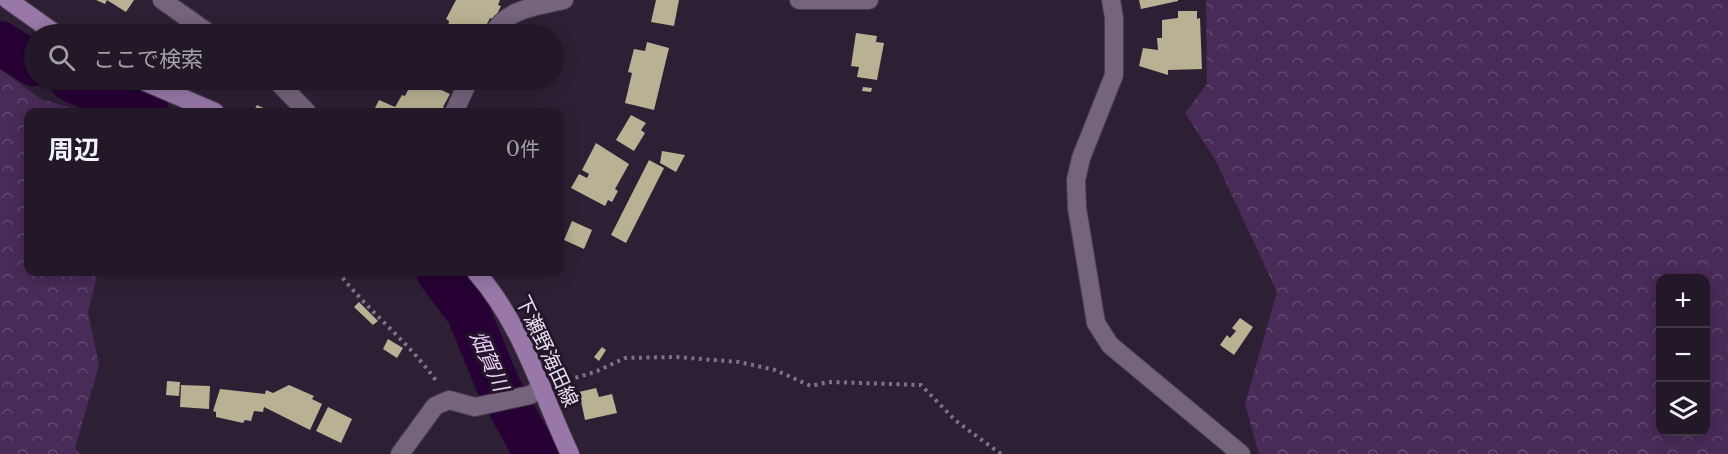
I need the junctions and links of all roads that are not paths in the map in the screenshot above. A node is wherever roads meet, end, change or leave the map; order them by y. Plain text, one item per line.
1 (8, 0) edge
2 (162, 0) edge
3 (564, 0) edge
4 (799, 0) edge
5 (868, 0) edge
6 (1111, 0) edge
7 (42, 24) edge
8 (196, 24) edge
9 (499, 24) edge
10 (164, 90) edge
11 (286, 90) edge
12 (464, 90) edge
13 (206, 108) edge
14 (304, 108) edge
15 (456, 108) edge
16 (480, 276) edge
17 (536, 391) junction
18 (400, 454) edge
19 (570, 454) edge
20 (1241, 454) edge

1 - 7 main road
2 - 8 street
3 - 9 street
4 - 5 street
6 - 20 street
10 - 13 main road
11 - 14 street
12 - 15 street
16 - 17 main road, 下瀬野海田線
17 - 18 street
17 - 19 main road, 下瀬野海田線

